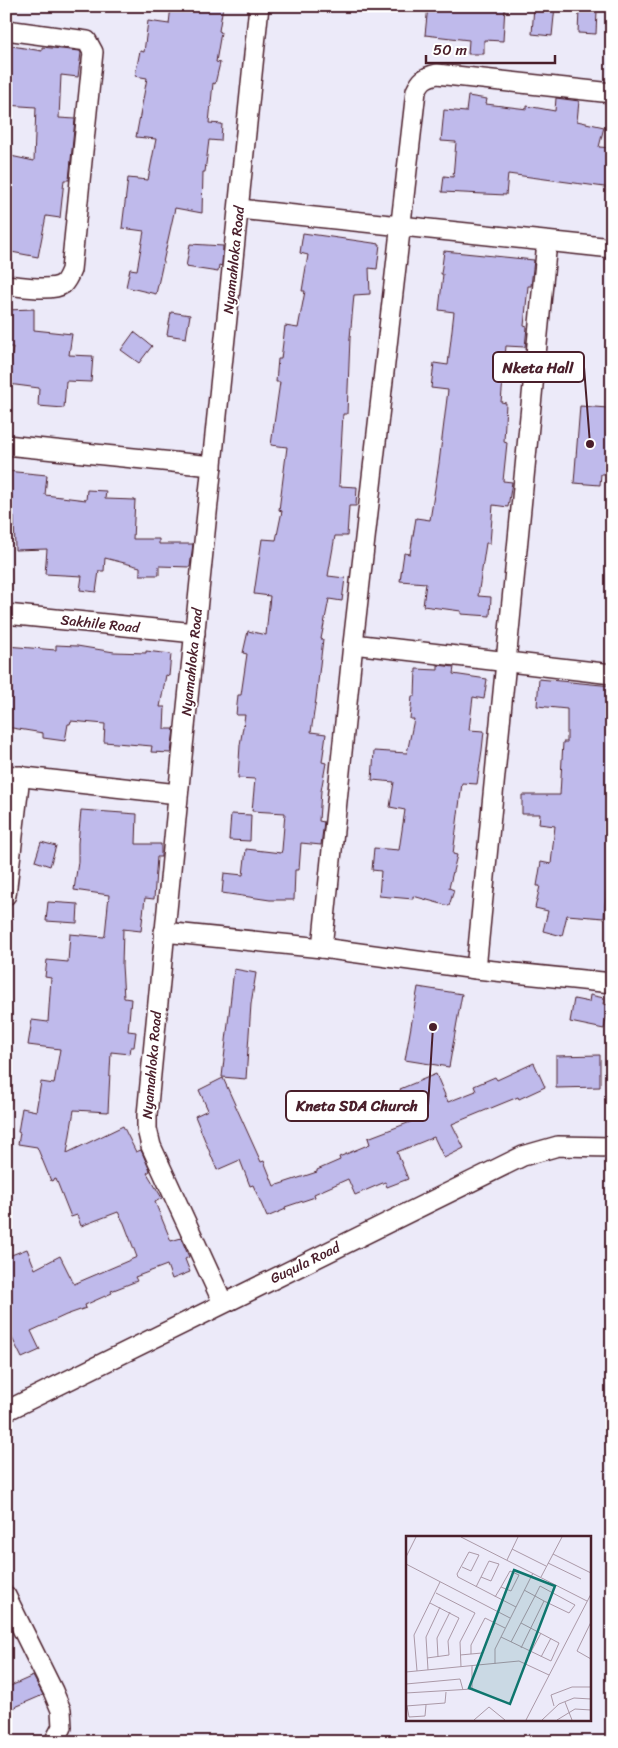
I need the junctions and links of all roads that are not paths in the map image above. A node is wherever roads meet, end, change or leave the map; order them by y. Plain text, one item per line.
1 (258, 6) edge
2 (6, 30) edge
3 (612, 93) edge
4 (239, 209) junction
5 (400, 227) junction
6 (547, 242) junction
7 (612, 248) edge
8 (6, 285) edge
9 (6, 445) edge
10 (212, 466) junction
11 (6, 614) edge
12 (194, 633) junction
13 (353, 644) junction
14 (506, 662) junction
15 (612, 674) edge
16 (13, 776) edge
17 (178, 794) junction
18 (6, 895) edge
19 (164, 932) junction
20 (322, 948) junction
21 (476, 969) junction
22 (612, 983) edge
23 (612, 1147) edge
24 (223, 1303) junction
25 (6, 1411) edge
26 (6, 1596) edge
27 (54, 1742) edge

1 - 4 street, Nyamahloka Road
2 - 8 street
3 - 5 street
4 - 5 street
4 - 10 street, Nyamahloka Road
5 - 6 street
5 - 13 street
6 - 7 street
6 - 14 street
9 - 10 street
10 - 12 street, Nyamahloka Road
11 - 12 street, Sakhile Road
12 - 17 street, Nyamahloka Road
13 - 14 street
13 - 20 street
14 - 15 street
14 - 21 street
16 - 17 street
16 - 18 street
17 - 19 street, Nyamahloka Road
19 - 20 street
19 - 24 street, Nyamahloka Road
20 - 21 street
21 - 22 street
23 - 24 street, Guqula Road
24 - 25 street, Guqula Road
26 - 27 street

